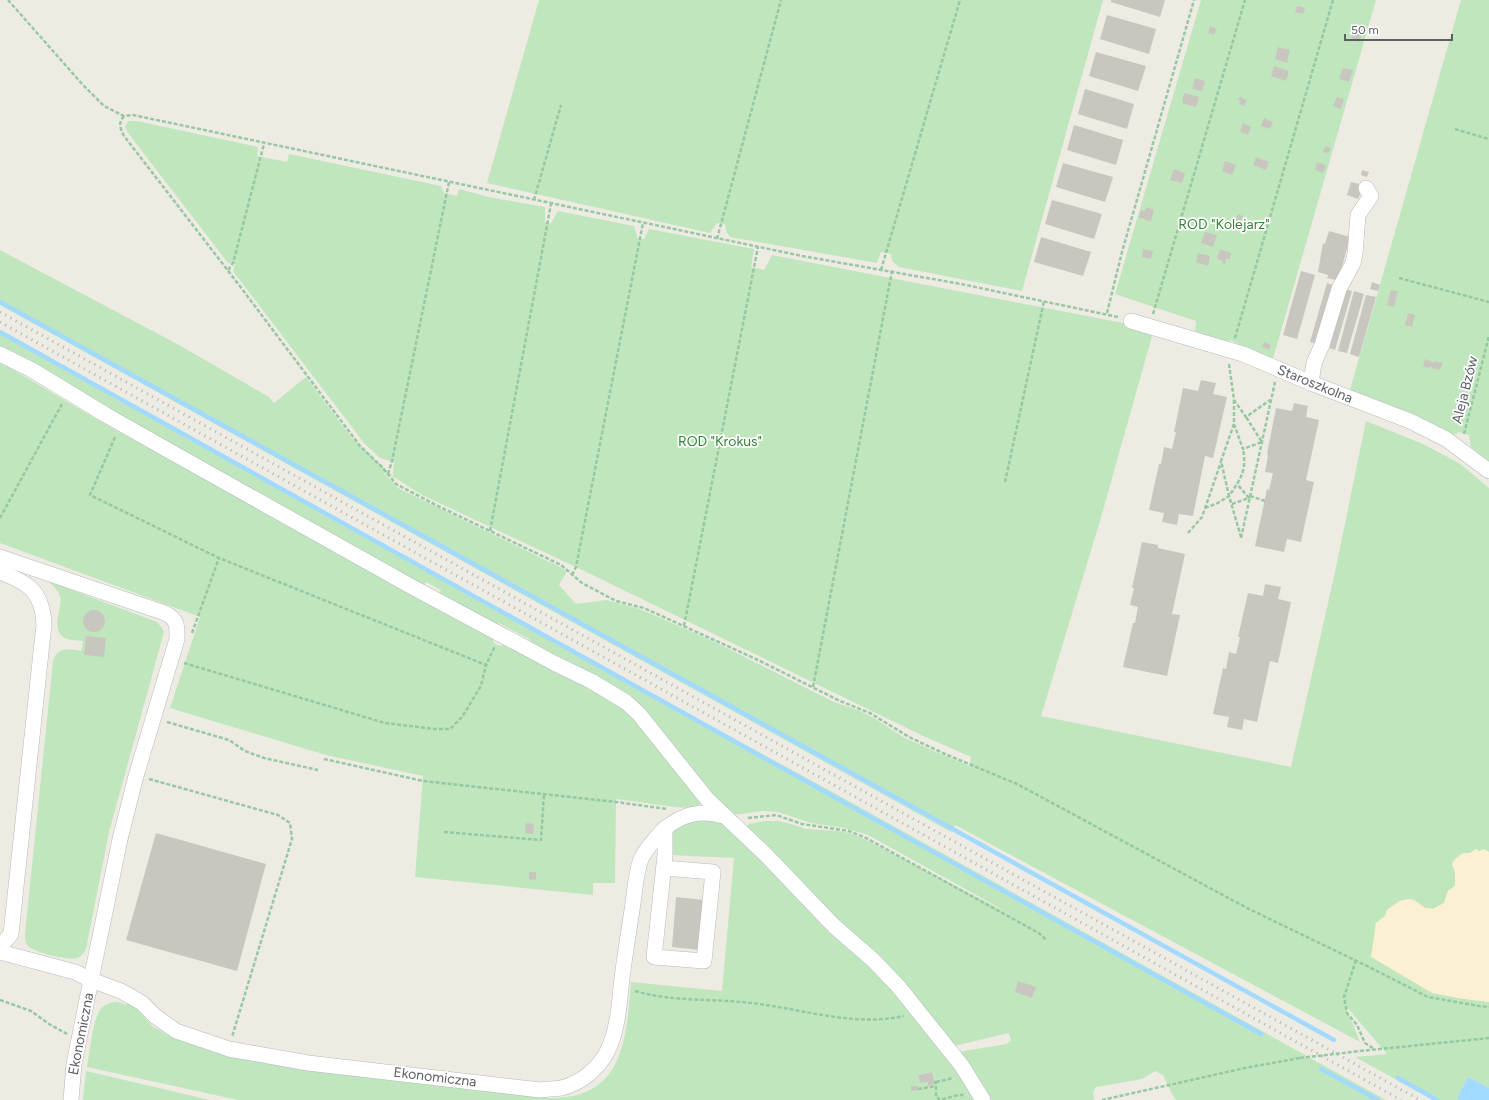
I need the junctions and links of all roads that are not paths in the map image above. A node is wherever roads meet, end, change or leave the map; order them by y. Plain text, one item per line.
1 (1366, 188) dead end
2 (1131, 320) road end
3 (0, 354) edge
4 (1312, 383) junction
5 (1489, 471) edge
6 (0, 557) edge
7 (0, 572) edge
8 (727, 819) junction
9 (665, 828) junction
10 (664, 868) junction
11 (11, 934) junction
12 (0, 944) edge
13 (0, 952) edge
14 (30, 960) junction
15 (91, 980) junction
16 (981, 1097) edge
17 (71, 1100) edge

1 - 4 street
2 - 4 street, Staroszkolna
3 - 8 street
4 - 5 street, Staroszkolna
6 - 15 street
7 - 11 street
8 - 9 street, Ekonomiczna
8 - 16 street
9 - 10 street
9 - 15 street, Ekonomiczna
10 - 10 street
11 - 12 street
11 - 14 street
13 - 14 street
14 - 15 street
15 - 17 street, Ekonomiczna

